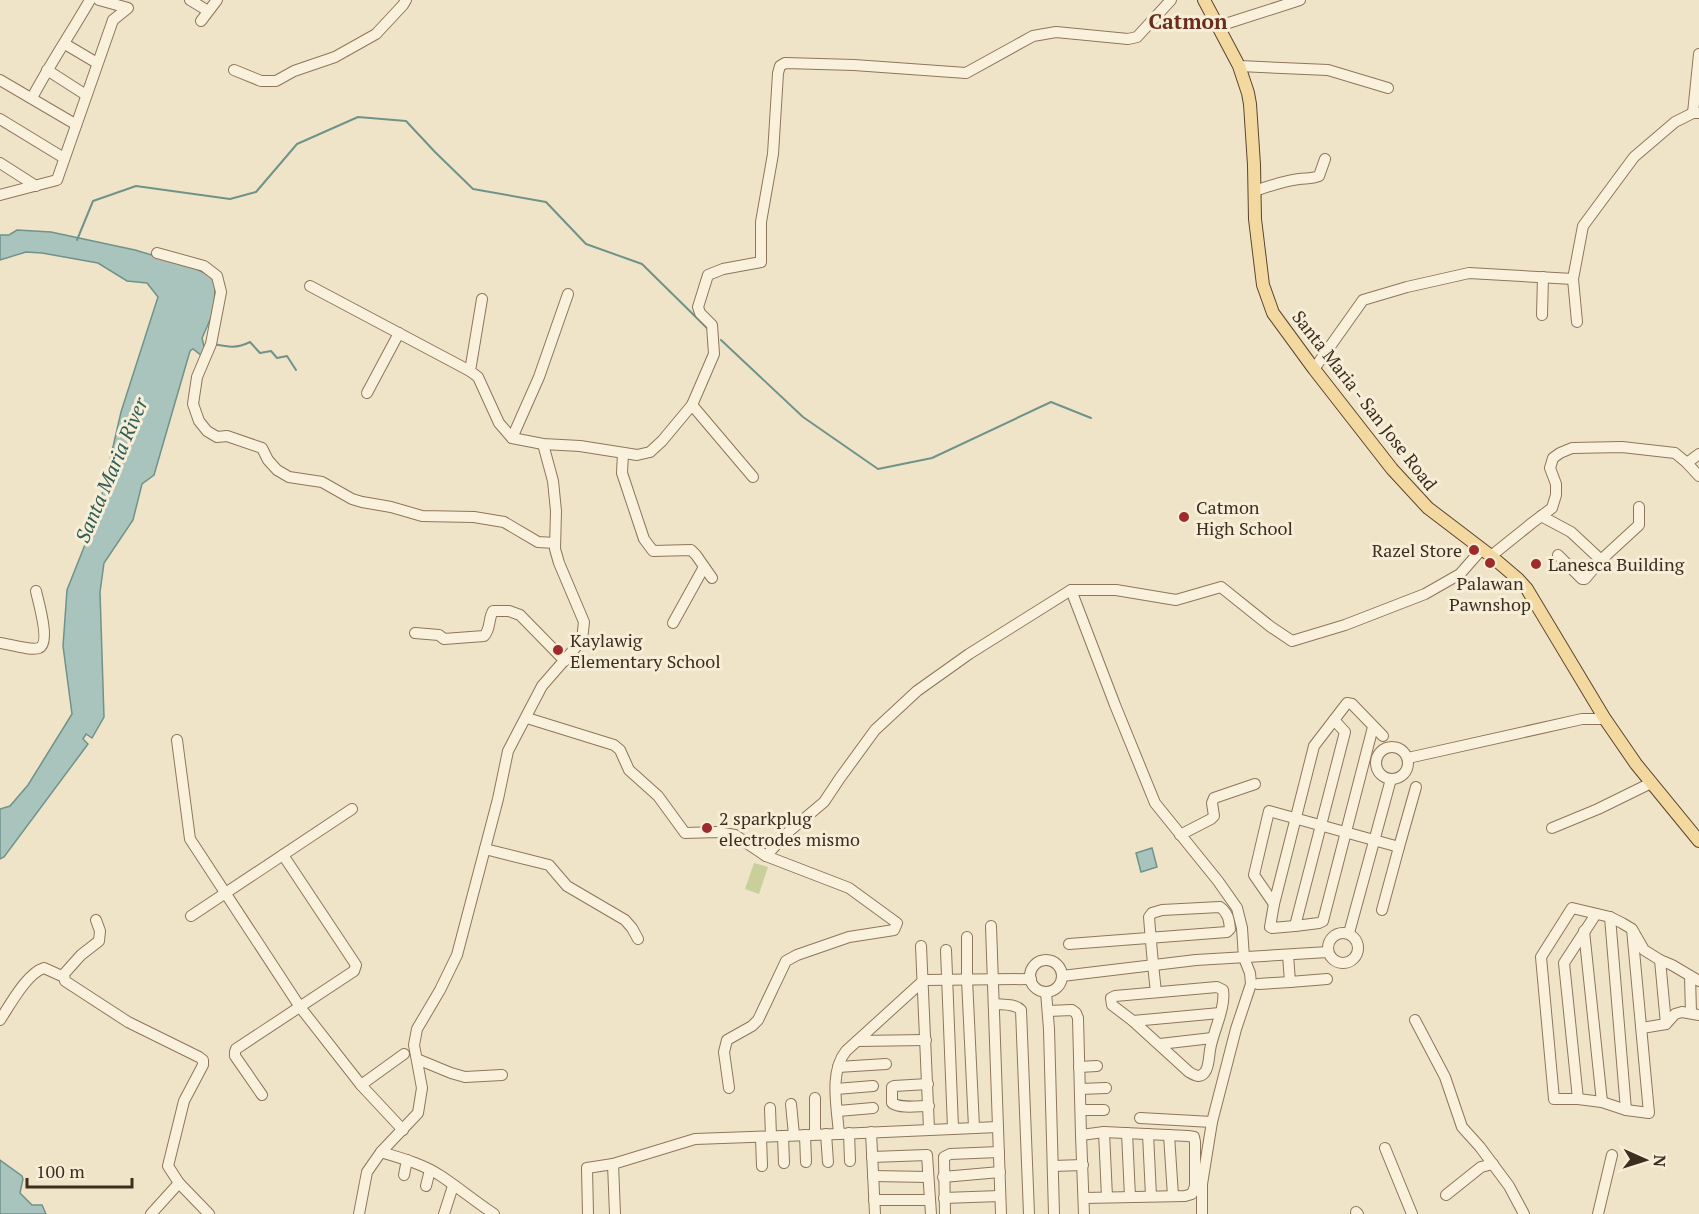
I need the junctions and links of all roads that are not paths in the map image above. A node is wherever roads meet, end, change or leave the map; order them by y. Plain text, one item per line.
1 (90, 0) edge
2 (99, 0) edge
3 (190, 0) edge
4 (217, 0) edge
5 (406, 0) edge
6 (1171, 0) edge
7 (1204, 0) edge
8 (1300, 0) edge
9 (202, 9) edge
10 (1219, 26) junction
11 (64, 44) junction
12 (1699, 54) edge
13 (97, 63) junction
14 (1239, 66) junction
15 (46, 70) junction
16 (234, 70) dead end
17 (0, 80) edge
18 (1388, 88) dead end
19 (86, 95) junction
20 (32, 98) junction
21 (1696, 113) edge
22 (0, 119) edge
23 (75, 124) junction
24 (64, 158) junction
25 (1325, 159) dead end
26 (0, 163) edge
27 (36, 186) junction
28 (1255, 191) junction
29 (0, 195) edge
30 (158, 253) dead end
31 (1543, 277) junction
32 (1573, 279) junction
33 (310, 286) dead end
34 (568, 294) dead end
35 (482, 299) dead end
36 (1542, 315) dead end
37 (1577, 322) dead end
38 (399, 333) junction
39 (1314, 369) junction
40 (470, 371) junction
41 (367, 393) dead end
42 (692, 405) junction
43 (512, 438) junction
44 (543, 444) junction
45 (623, 453) junction
46 (1699, 454) edge
47 (1687, 463) junction
48 (1699, 476) edge
49 (753, 477) dead end
50 (1639, 507) dead end
51 (1541, 516) junction
52 (555, 543) junction
53 (1487, 553) junction
54 (1558, 555) dead end
55 (1601, 560) junction
56 (704, 567) junction
57 (712, 578) dead end
58 (1071, 590) junction
59 (36, 591) dead end
60 (674, 623) dead end
61 (415, 633) dead end
62 (0, 643) edge
63 (565, 661) junction
64 (1596, 704) junction
65 (527, 718) junction
66 (1582, 718) junction
67 (1605, 719) junction
68 (1334, 720) junction
69 (1373, 727) junction
70 (1383, 736) dead end
71 (177, 740) dead end
72 (1408, 758) junction
73 (1391, 779) junction
74 (1651, 783) junction
75 (1255, 784) dead end
76 (1416, 787) dead end
77 (352, 809) dead end
78 (1295, 818) junction
79 (1321, 825) junction
80 (1552, 828) dead end
81 (1346, 832) junction
82 (1180, 835) junction
83 (1374, 840) junction
84 (1699, 841) edge
85 (1399, 847) junction
86 (485, 849) junction
87 (283, 855) junction
88 (766, 856) junction
89 (226, 893) junction
90 (1274, 904) junction
91 (1382, 910) dead end
92 (1596, 914) junction
93 (191, 916) dead end
94 (1610, 917) junction
95 (96, 920) dead end
96 (991, 926) dead end
97 (1295, 926) junction
98 (1632, 929) junction
99 (1584, 931) junction
100 (1349, 933) junction
101 (967, 937) dead end
102 (1150, 937) junction
103 (638, 939) dead end
104 (1069, 944) dead end
105 (921, 946) dead end
106 (946, 950) dead end
107 (1328, 952) junction
108 (1288, 955) junction
109 (1244, 958) junction
110 (1660, 960) junction
111 (1152, 965) junction
112 (1062, 976) junction
113 (64, 977) junction
114 (993, 978) junction
115 (1695, 978) edge
116 (947, 979) junction
117 (967, 979) junction
118 (1030, 979) junction
119 (1327, 979) dead end
120 (924, 980) junction
121 (1290, 982) junction
122 (1258, 984) dead end
123 (1046, 992) junction
124 (1156, 992) junction
125 (994, 1004) junction
126 (300, 1007) junction
127 (1047, 1011) junction
128 (1220, 1013) junction
129 (1695, 1014) edge
130 (0, 1020) edge
131 (1415, 1020) dead end
132 (1133, 1021) junction
133 (1666, 1024) junction
134 (1642, 1028) junction
135 (1212, 1038) junction
136 (926, 1040) junction
137 (857, 1041) junction
138 (1160, 1044) junction
139 (404, 1054) dead end
140 (417, 1059) junction
141 (886, 1065) dead end
142 (1097, 1066) dead end
143 (838, 1067) junction
144 (1079, 1067) junction
145 (502, 1075) dead end
146 (928, 1084) junction
147 (361, 1085) junction
148 (873, 1086) dead end
149 (729, 1088) dead end
150 (1106, 1088) dead end
151 (836, 1089) junction
152 (1080, 1089) junction
153 (262, 1095) dead end
154 (815, 1098) dead end
155 (1578, 1099) junction
156 (1602, 1102) junction
157 (791, 1104) dead end
158 (929, 1106) junction
159 (770, 1108) dead end
160 (873, 1108) dead end
161 (1081, 1110) junction
162 (1104, 1110) dead end
163 (1626, 1110) junction
164 (838, 1111) junction
165 (1140, 1118) dead end
166 (1212, 1122) junction
167 (974, 1127) junction
168 (998, 1127) junction
169 (953, 1128) junction
170 (929, 1129) junction
171 (403, 1130) junction
172 (871, 1132) junction
173 (1104, 1132) junction
174 (844, 1133) junction
175 (1127, 1133) junction
176 (1148, 1134) junction
177 (805, 1135) junction
178 (1081, 1135) junction
179 (1169, 1135) junction
180 (766, 1136) junction
181 (1385, 1148) dead end
182 (381, 1152) junction
183 (999, 1152) junction
184 (1612, 1155) dead end
185 (872, 1157) junction
186 (407, 1160) junction
187 (850, 1161) dead end
188 (806, 1162) dead end
189 (828, 1162) dead end
190 (784, 1163) dead end
191 (613, 1164) junction
192 (1493, 1164) junction
193 (1083, 1165) junction
194 (762, 1166) dead end
195 (1053, 1166) junction
196 (430, 1170) junction
197 (1000, 1172) junction
198 (404, 1175) dead end
199 (873, 1176) junction
200 (928, 1177) junction
201 (943, 1177) junction
202 (178, 1183) junction
203 (426, 1186) dead end
204 (453, 1186) junction
205 (1446, 1195) dead end
206 (1000, 1196) junction
207 (1151, 1196) junction
208 (1173, 1196) junction
209 (1107, 1197) junction
210 (1130, 1197) junction
211 (944, 1198) junction
212 (1084, 1198) junction
213 (874, 1200) junction
214 (929, 1200) junction
215 (475, 1208) edge
216 (151, 1214) edge
217 (209, 1214) edge
218 (358, 1214) edge
219 (444, 1214) edge
220 (494, 1214) edge
221 (588, 1214) edge
222 (615, 1214) edge
223 (875, 1214) edge
224 (930, 1214) edge
225 (945, 1214) edge
226 (1001, 1214) edge
227 (1029, 1214) edge
228 (1054, 1214) edge
229 (1084, 1214) edge
230 (1202, 1214) edge
231 (1412, 1214) edge
232 (1524, 1214) edge
233 (1598, 1214) edge

1 - 11 street
2 - 13 street
3 - 9 street
4 - 9 street
5 - 16 street
6 - 42 street
7 - 10 main road, Santa Maria - San Jose Road
8 - 10 street
10 - 14 main road, Santa Maria - San Jose Road
11 - 13 street
11 - 15 street
12 - 21 street
13 - 19 street
14 - 18 street
14 - 28 main road, Santa Maria - San Jose Road
15 - 19 street
15 - 20 street
17 - 20 street
19 - 23 street
20 - 23 street
21 - 32 street
22 - 24 street
23 - 24 street
24 - 27 street
25 - 28 street
26 - 27 street
27 - 29 street
28 - 39 main road, Santa Maria - San Jose Road
30 - 52 street
31 - 32 street
31 - 36 street
31 - 39 street
32 - 37 street
33 - 38 street
34 - 43 street
35 - 40 street
38 - 40 street
38 - 41 street
39 - 53 main road, Santa Maria - San Jose Road
40 - 43 street
42 - 45 street
42 - 49 street
43 - 44 street
44 - 45 street
44 - 52 street
45 - 56 street
46 - 47 street
47 - 48 street
47 - 51 street
50 - 55 street
51 - 53 street
51 - 55 street
52 - 63 street
53 - 58 street
53 - 64 main road, Santa Maria - San Jose Road
54 - 55 street
56 - 57 street
56 - 60 street
58 - 82 street
58 - 88 street
59 - 62 street
61 - 63 street
63 - 65 street
64 - 66 street
64 - 67 main road, Santa Maria - San Jose Road
65 - 86 street
65 - 88 street
66 - 67 street
66 - 72 street
67 - 74 main road, Santa Maria - San Jose Road
68 - 69 street
68 - 78 street
68 - 79 street
69 - 70 street
69 - 81 street
71 - 89 street
72 - 73 street
72 - 73 street
73 - 83 street
74 - 80 street
74 - 84 main road, Santa Maria - San Jose Road
75 - 82 street
76 - 85 street
77 - 87 street
78 - 79 street
78 - 90 street
78 - 90 street
79 - 81 street
79 - 97 street
81 - 83 street
81 - 97 street
82 - 109 street
83 - 85 street
83 - 100 street
85 - 91 street
86 - 103 street
86 - 140 street
87 - 89 street
87 - 126 street
88 - 149 street
89 - 93 street
89 - 126 street
90 - 97 street
92 - 94 street
92 - 99 street
92 - 155 street
94 - 98 street
94 - 163 street
95 - 113 street
96 - 114 street
98 - 110 street
98 - 134 street
99 - 155 street
99 - 156 street
100 - 107 street
100 - 107 street
101 - 117 street
102 - 102 street
102 - 104 street
102 - 111 street
105 - 120 street
106 - 116 street
107 - 108 street
108 - 109 street
108 - 121 street
109 - 111 street
109 - 166 street
110 - 115 street
110 - 133 street
111 - 112 street
111 - 124 street
112 - 118 street
112 - 123 street
113 - 130 street
113 - 202 street
114 - 117 street
114 - 118 street
114 - 125 street
115 - 129 street
116 - 117 street
116 - 120 street
116 - 169 street
117 - 167 street
118 - 123 street
119 - 121 street
120 - 136 street
120 - 137 street
121 - 122 street
123 - 127 street
124 - 128 street
124 - 132 street
125 - 168 street
125 - 227 street
126 - 147 street
126 - 153 street
127 - 144 street
127 - 195 street
128 - 132 street
128 - 135 street
129 - 133 street
131 - 192 street
132 - 138 street
133 - 134 street
134 - 163 street
135 - 138 street
135 - 138 street
136 - 137 street
136 - 146 street
137 - 143 street
139 - 147 street
140 - 145 street
140 - 171 street
141 - 143 street
142 - 144 street
143 - 151 street
144 - 152 street
146 - 158 street
146 - 158 street
147 - 171 street
148 - 151 street
150 - 152 street
151 - 164 street
152 - 161 street
154 - 177 street
155 - 156 street
156 - 163 street
157 - 177 street
158 - 170 street
159 - 180 street
160 - 164 street
161 - 162 street
161 - 178 street
164 - 174 street
165 - 166 street
166 - 230 street
167 - 168 street
167 - 169 street
168 - 183 street
169 - 170 street
170 - 172 street
171 - 182 street
172 - 174 street
172 - 185 street
173 - 175 street
173 - 178 street
173 - 209 street
174 - 177 street
174 - 187 street
175 - 176 street
175 - 210 street
176 - 179 street
176 - 207 street
177 - 180 street
177 - 188 street
177 - 189 street
177 - 190 street
178 - 193 street
179 - 208 street
179 - 208 street
180 - 191 street
180 - 194 street
181 - 231 street
182 - 186 street
182 - 218 street
183 - 197 street
183 - 201 street
184 - 233 street
185 - 199 street
185 - 200 street
186 - 196 street
186 - 198 street
191 - 221 street
191 - 222 street
192 - 205 street
192 - 232 street
193 - 195 street
193 - 212 street
195 - 228 street
196 - 203 street
196 - 204 street
197 - 201 street
197 - 206 street
199 - 200 street
199 - 213 street
200 - 214 street
201 - 211 street
202 - 216 street
202 - 217 street
204 - 215 street
204 - 219 street
206 - 211 street
206 - 226 street
207 - 208 street
207 - 210 street
209 - 210 street
209 - 212 street
211 - 225 street
212 - 229 street
213 - 214 street
213 - 223 street
214 - 224 street
215 - 220 street

